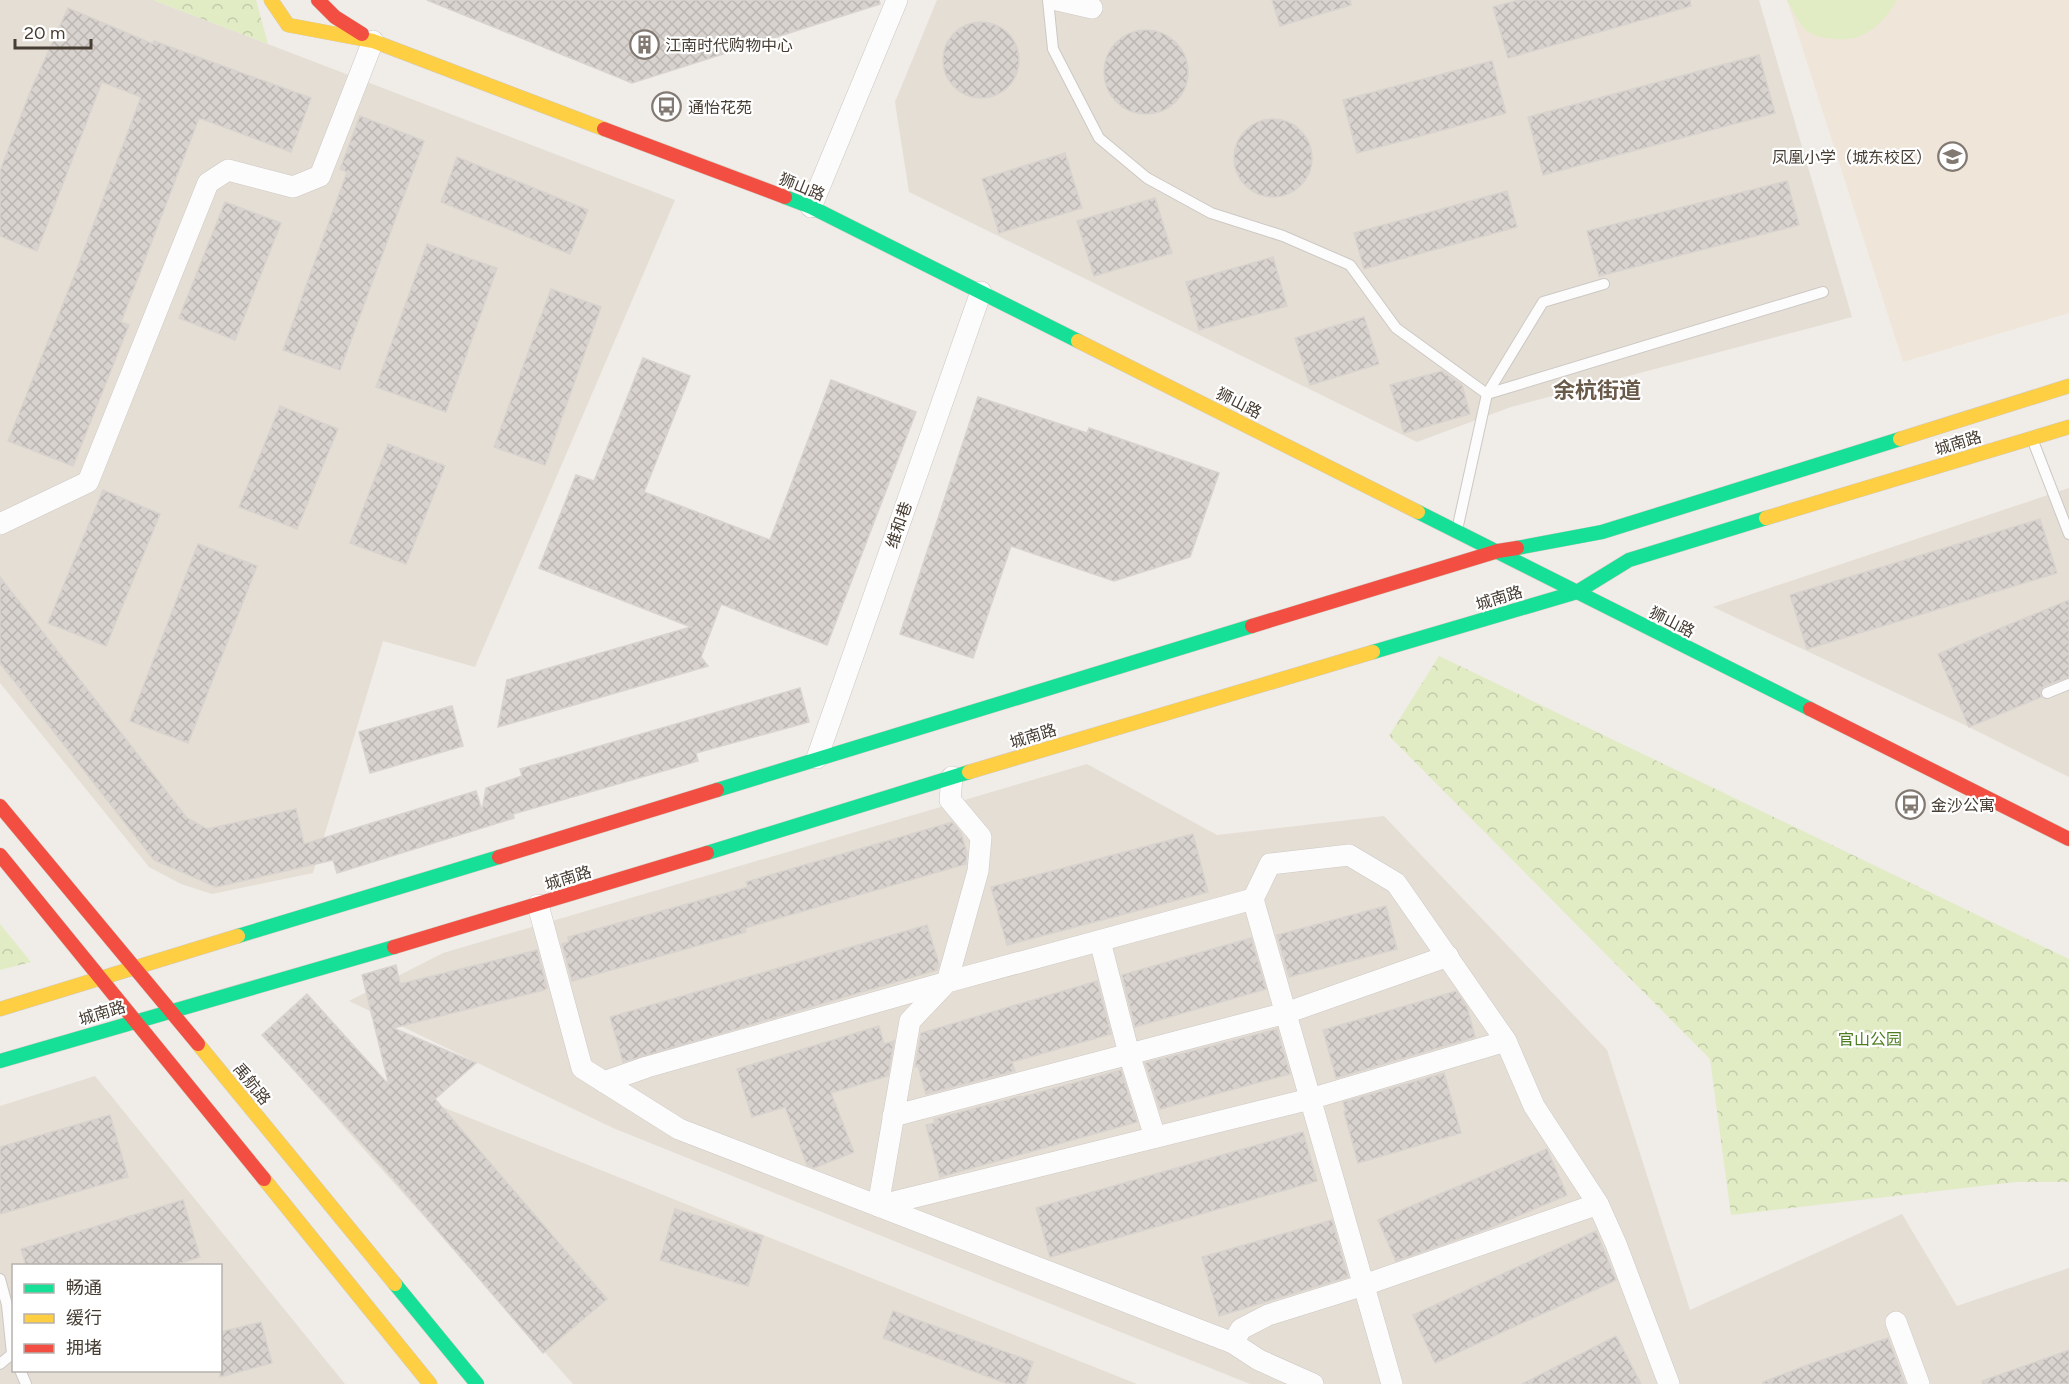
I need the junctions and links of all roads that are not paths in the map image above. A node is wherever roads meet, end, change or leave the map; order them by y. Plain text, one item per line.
1 (271, 0) edge
2 (318, 0) edge
3 (897, 0) edge
4 (1047, 0) edge
5 (1057, 0) edge
6 (1092, 8) dead end
7 (373, 41) junction
8 (811, 207) junction
9 (1604, 284) dead end
10 (981, 292) junction
11 (1823, 292) dead end
12 (2069, 386) edge
13 (1487, 394) junction
14 (2069, 427) edge
15 (2032, 438) junction
16 (0, 524) edge
17 (1457, 530) junction
18 (2069, 534) edge
19 (1498, 551) junction
20 (1577, 592) junction
21 (2069, 684) edge
22 (2047, 693) dead end
23 (816, 758) junction
24 (952, 777) junction
25 (0, 806) edge
26 (2069, 839) edge
27 (0, 855) edge
28 (1253, 899) junction
29 (538, 905) junction
30 (1100, 941) junction
31 (1448, 956) junction
32 (135, 967) junction
33 (102, 978) junction
34 (947, 982) junction
35 (0, 1009) edge
36 (170, 1010) junction
37 (1286, 1013) junction
38 (136, 1020) junction
39 (1506, 1041) junction
40 (1129, 1054) junction
41 (0, 1061) edge
42 (604, 1082) junction
43 (1310, 1099) junction
44 (893, 1116) junction
45 (1155, 1137) junction
46 (1598, 1204) junction
47 (878, 1206) junction
48 (0, 1279) edge
49 (1364, 1285) junction
50 (1896, 1322) dead end
51 (1233, 1343) junction
52 (12, 1347) edge
53 (430, 1384) edge
54 (477, 1384) edge
55 (1313, 1384) edge
56 (1392, 1384) edge
57 (1669, 1384) edge
58 (1919, 1384) edge

1 - 7 main road, 狮山路
2 - 7 main road, 狮山路
3 - 8 street
4 - 13 lane
5 - 6 street
7 - 8 main road, 狮山路
7 - 16 street
8 - 10 main road, 狮山路
9 - 13 lane
10 - 17 main road, 狮山路
10 - 23 street, 维和巷
11 - 13 lane
12 - 19 main road, 城南路
13 - 17 lane
14 - 15 main road, 城南路
15 - 18 lane
15 - 20 main road, 城南路
17 - 19 main road, 狮山路
19 - 20 main road, 狮山路
19 - 23 main road, 城南路
20 - 24 main road, 城南路
20 - 26 main road, 狮山路
21 - 22 lane
23 - 32 main road, 城南路
24 - 29 main road, 城南路
24 - 34 street
25 - 32 main road, 禹航路
27 - 33 main road
28 - 30 street
28 - 31 street
28 - 37 street
29 - 36 main road, 城南路
29 - 42 street
30 - 34 street
30 - 40 street
31 - 37 street
31 - 39 street
32 - 33 main road, 城南路
32 - 36 main road, 禹航路
33 - 35 main road, 城南路
33 - 38 main road
34 - 42 street
34 - 44 street
36 - 38 main road, 城南路
36 - 54 main road, 禹航路
37 - 40 street
37 - 43 street
38 - 41 main road, 城南路
38 - 53 main road
39 - 43 street
39 - 46 street
40 - 44 street
40 - 45 street
42 - 47 street
43 - 45 street
43 - 49 street
44 - 47 street
45 - 47 street
46 - 49 street
46 - 57 street
47 - 51 street
48 - 52 lane
49 - 51 street
49 - 56 street
50 - 58 street
51 - 55 street

